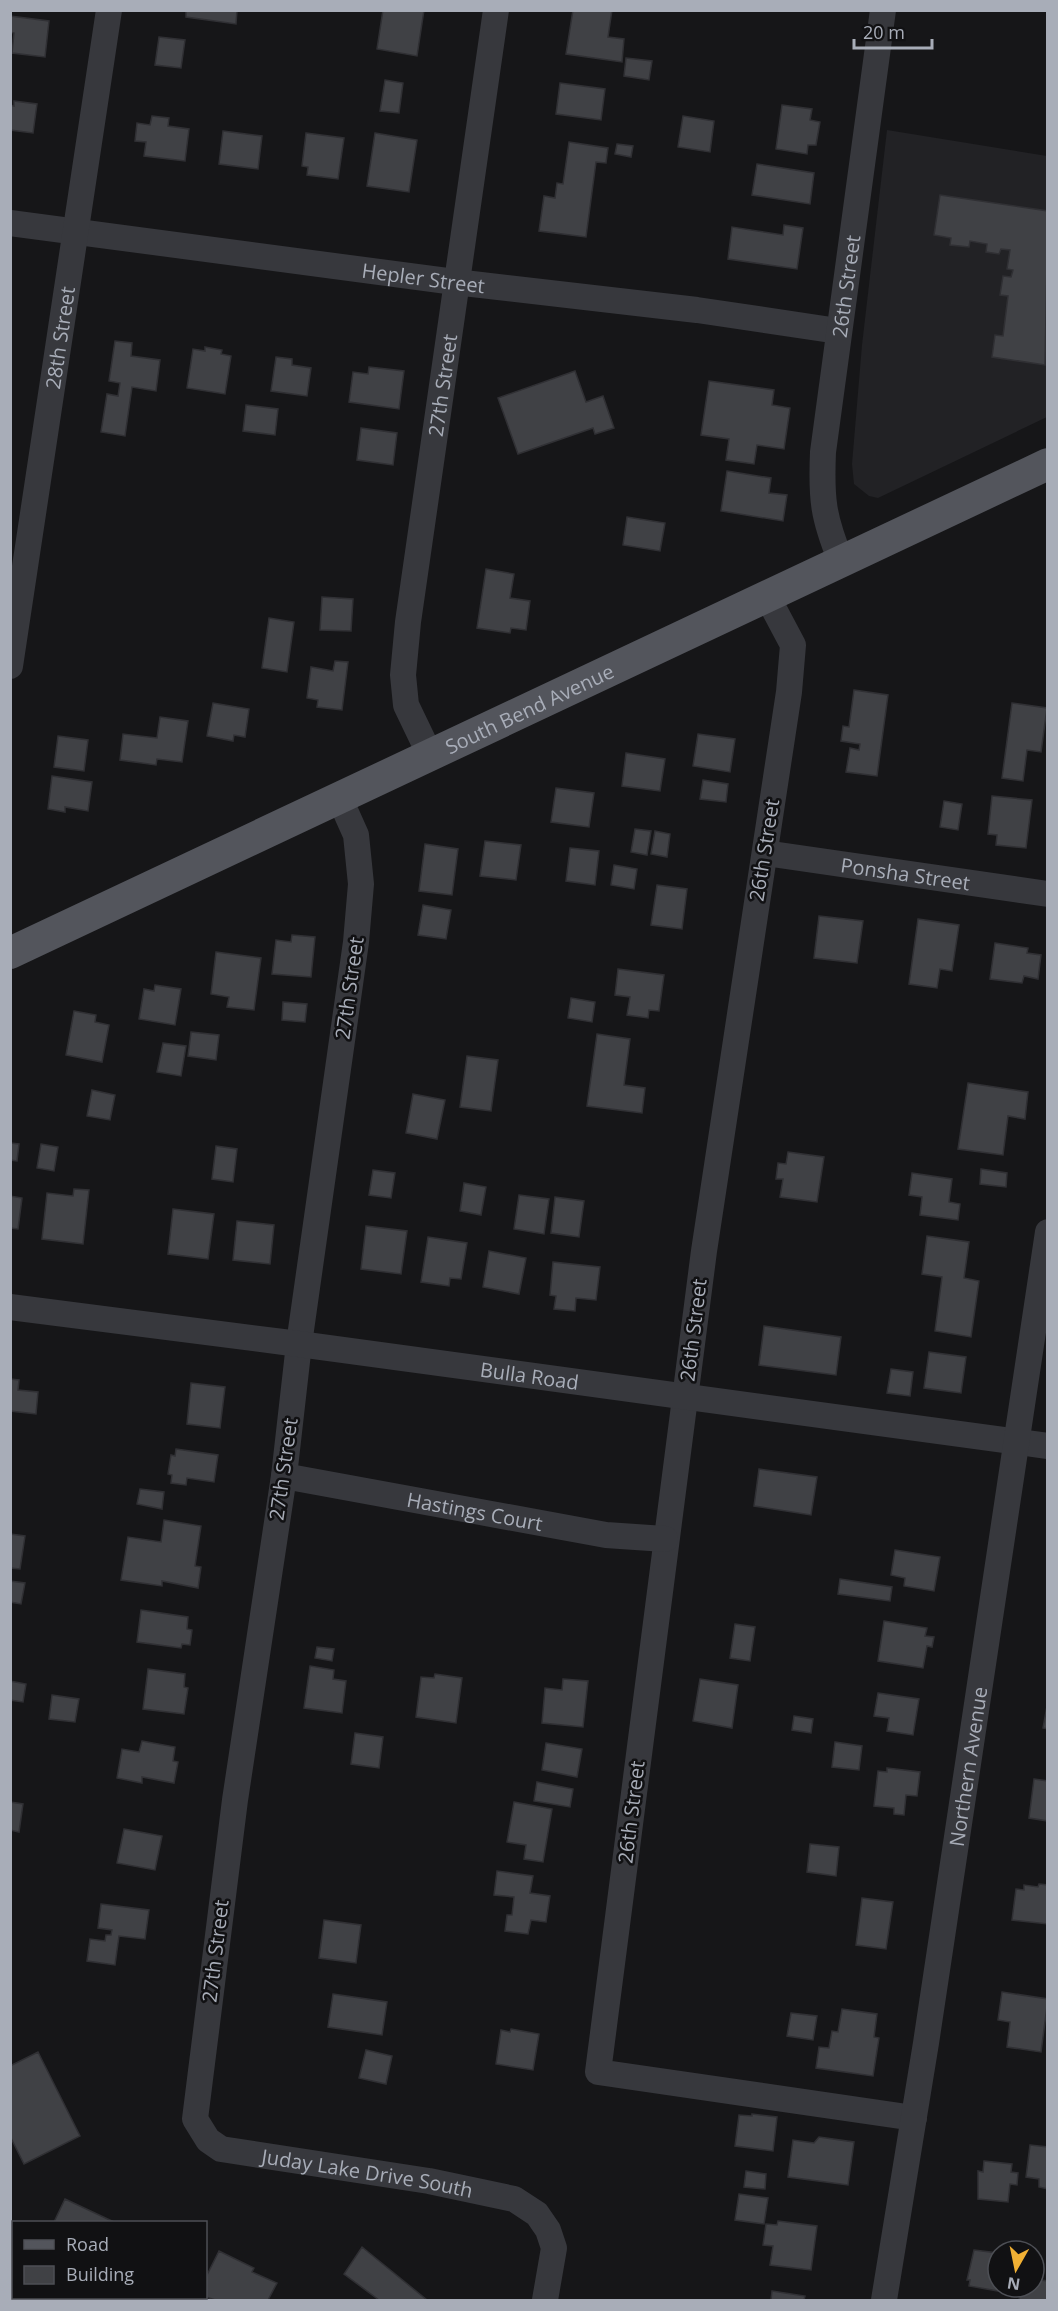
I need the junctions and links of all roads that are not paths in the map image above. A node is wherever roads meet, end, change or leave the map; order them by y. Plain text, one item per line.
1 (109, 10) edge
2 (496, 10) edge
3 (883, 10) edge
4 (10, 224) edge
5 (76, 232) junction
6 (455, 282) junction
7 (838, 331) junction
8 (1047, 464) edge
9 (841, 561) junction
10 (766, 596) junction
11 (10, 666) edge
12 (430, 754) junction
13 (339, 797) junction
14 (765, 853) junction
15 (1047, 894) edge
16 (10, 953) edge
17 (1047, 1232) edge
18 (10, 1307) edge
19 (298, 1344) junction
20 (684, 1398) junction
21 (1018, 1442) junction
22 (1047, 1446) edge
23 (284, 1476) junction
24 (665, 1539) junction
25 (914, 2118) junction
26 (208, 2140) joint
27 (545, 2301) edge
28 (884, 2301) edge

1 - 5 street, 28th Street
2 - 6 street, 27th Street
3 - 7 street, 26th Street
4 - 5 street, Hepler Street
5 - 6 street, Hepler Street
5 - 11 street, 28th Street
6 - 7 street, Hepler Street
6 - 12 street, 27th Street
7 - 9 street, 26th Street
8 - 9 main road, South Bend Avenue
9 - 10 main road, South Bend Avenue
10 - 12 main road, South Bend Avenue
10 - 14 street, 26th Street
12 - 13 main road, South Bend Avenue
13 - 16 main road, South Bend Avenue
13 - 19 street, 27th Street
14 - 15 street, Ponsha Street
14 - 20 street, 26th Street
17 - 21 street, Northern Avenue
18 - 19 street, Bulla Road
19 - 20 street, Bulla Road
19 - 23 street, 27th Street
20 - 21 street, Bulla Road
20 - 24 street, 26th Street
21 - 22 street, Bulla Road
21 - 25 street, Northern Avenue
23 - 24 street, Hastings Court
23 - 26 street, 27th Street
24 - 25 street, 26th Street
25 - 28 street, Northern Avenue
26 - 27 street, Juday Lake Drive South

